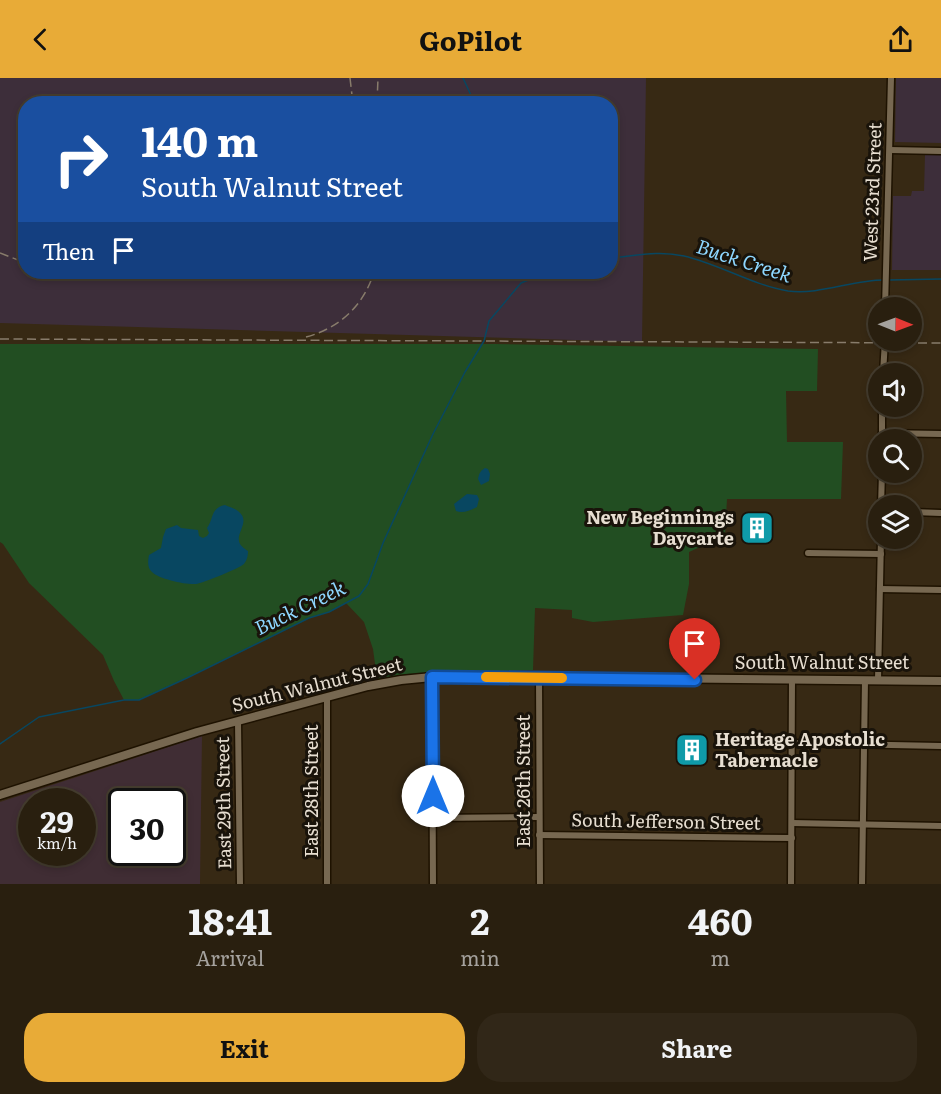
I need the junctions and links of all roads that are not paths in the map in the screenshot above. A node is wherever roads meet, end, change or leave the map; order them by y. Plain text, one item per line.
1 (891, 78) edge
2 (890, 150) junction
3 (941, 151) edge
4 (885, 297) edge
5 (941, 434) edge
6 (922, 435) edge
7 (922, 512) edge
8 (941, 513) edge
9 (881, 549) edge
10 (808, 553) dead end
11 (881, 554) junction
12 (880, 589) junction
13 (941, 590) edge
14 (432, 677) junction
15 (539, 677) junction
16 (792, 680) junction
17 (865, 680) junction
18 (878, 680) junction
19 (941, 681) edge
20 (327, 697) junction
21 (238, 722) junction
22 (791, 743) junction
23 (863, 744) junction
24 (941, 746) edge
25 (0, 795) edge
26 (433, 818) junction
27 (539, 818) junction
28 (792, 823) junction
29 (862, 825) junction
30 (941, 826) edge
31 (539, 835) junction
32 (792, 838) junction
33 (240, 884) edge
34 (327, 884) edge
35 (433, 884) edge
36 (540, 884) edge
37 (791, 884) edge
38 (862, 884) edge

1 - 2 street, West 23rd Street
2 - 3 street
2 - 4 street, West 23rd Street
5 - 6 street
7 - 8 street
9 - 11 street
10 - 11 street
11 - 12 street
12 - 13 street
12 - 18 street
14 - 15 main road, South Walnut Street
14 - 20 main road, South Walnut Street
14 - 26 street
15 - 16 main road, South Walnut Street
15 - 27 street, East 26th Street
16 - 17 main road, South Walnut Street
16 - 22 street
17 - 18 main road, South Walnut Street
17 - 23 street
18 - 19 main road, South Walnut Street
20 - 21 main road, South Walnut Street
20 - 34 street, East 28th Street
21 - 25 main road, South Walnut Street
21 - 33 street, East 29th Street
22 - 23 street
22 - 28 street
23 - 24 street
23 - 29 street
26 - 27 street
26 - 35 street
27 - 31 street, East 26th Street
28 - 29 street
28 - 32 street
29 - 30 street
29 - 38 street
31 - 32 street, South Jefferson Street
31 - 36 street, East 26th Street
32 - 37 street

